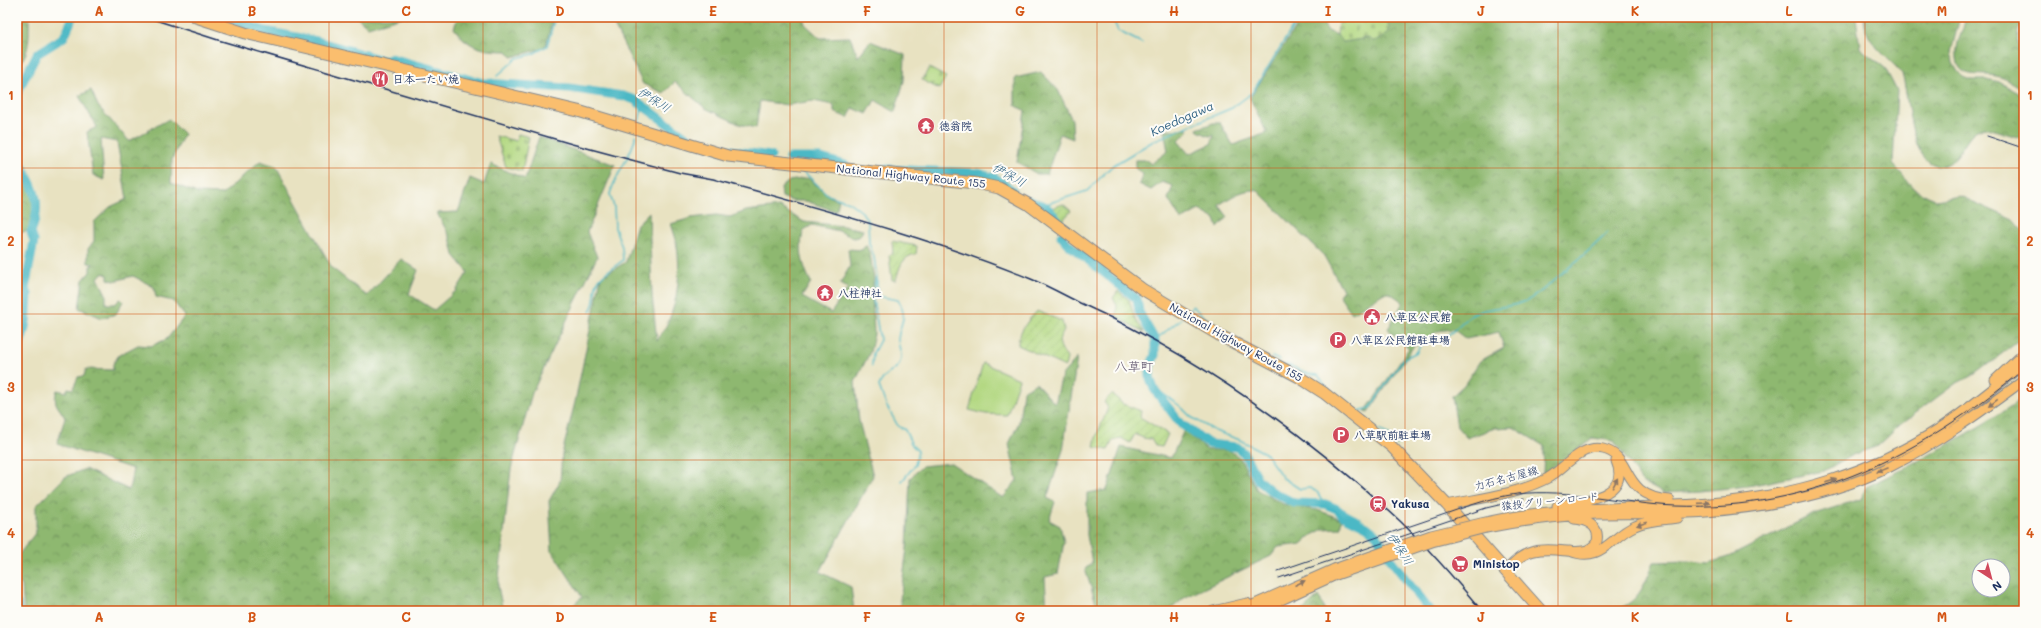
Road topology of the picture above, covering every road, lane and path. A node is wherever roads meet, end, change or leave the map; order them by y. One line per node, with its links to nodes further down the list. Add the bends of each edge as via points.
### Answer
1 (196, 17): 8 (highway, National Highway Route 155, via 245,33 578,111 728,156 975,183 999,188 1028,204 1142,289 1324,393 1392,447)
2 (2024, 353): 5 (main road, via 1966,405)
3 (2024, 364): 5 (main road, via 1961,413)
4 (2024, 380): 9 (main road, one-way to 9, via 1972,419 1889,467 1854,482 1815,494)
5 (1905, 449): 7 (main road, one-way to 5, via 1791,492 1852,473)
6 (1610, 452): 7 (main road, via 1621,462 1631,481 1644,493 1655,498 1677,500); 8 (main road, 力石名古屋線, via 1598,448 1587,450 1540,482); 12 (main road, one-way to 6, via 1606,494 1615,486 1619,476 1618,465)
7 (1684, 504): 10 (main road)
8 (1447, 505): 15 (highway, National Highway Route 155)
9 (1750, 508): 10 (main road, via 1705,512); 13 (main road, one-way to 13, via 1644,523 1626,531 1598,552 1581,555)
10 (1623, 510): 11 (main road, 猿投グリーンロード); 12 (main road, 猿投グリーンロード, via 1550,511)
11 (1563, 517): 12 (main road, 猿投グリーンロード); 13 (main road, via 1589,523 1597,533 1597,541 1591,549 1578,553)
12 (1485, 524): 14 (main road, bridge)
13 (1570, 551): 15 (main road, via 1546,548 1534,551 1519,558)
14 (1335, 572): 16 (main road); 17 (main road, one-way to 14)
15 (1506, 572): 22 (highway, National Highway Route 155)
16 (1308, 588): 20 (main road); 21 (main road)
17 (1266, 599): 18 (main road); 19 (main road)
18 (1214, 611)
19 (1239, 611)
20 (1257, 611)
21 (1266, 611)
22 (1541, 611)

